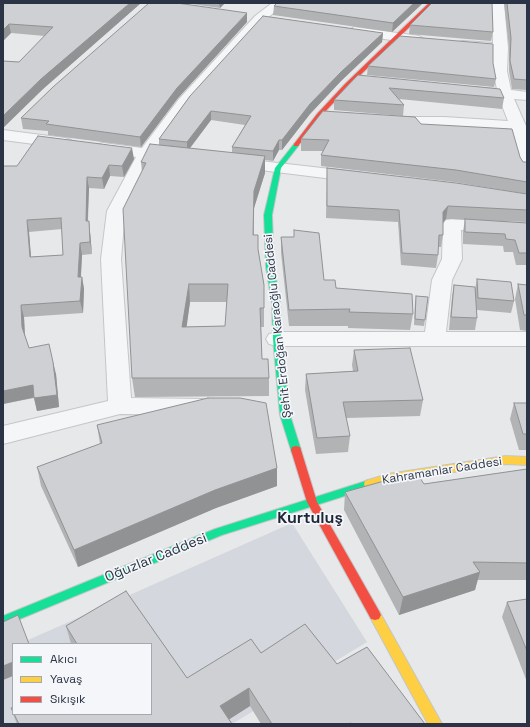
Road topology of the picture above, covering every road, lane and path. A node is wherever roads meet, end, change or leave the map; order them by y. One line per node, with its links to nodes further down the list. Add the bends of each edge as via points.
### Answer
1 (279, 3): 19 (street, via 259,19 184,102)
2 (432, 3): 5 (main road, Şehit Erdoğan Karaoğlu Caddesi)
3 (498, 3): 8 (street)
4 (344, 30): 5 (street)
5 (396, 38): 6 (street); 9 (main road, Şehit Erdoğan Karaoğlu Caddesi)
6 (434, 42)
7 (448, 43): 8 (street)
8 (501, 48): 12 (street, via 500,71)
9 (353, 79): 10 (street); 14 (main road, Şehit Erdoğan Karaoğlu Caddesi)
10 (368, 80)
11 (460, 90): 12 (street)
12 (505, 95): 13 (street); 17 (street)
13 (527, 96)
14 (319, 115): 15 (street); 22 (main road, Şehit Erdoğan Karaoğlu Caddesi)
15 (334, 116)
16 (373, 120): 17 (street)
17 (518, 126): 23 (street, via 520,147)
18 (7, 133): 19 (street)
19 (146, 154): 20 (street); 29 (street, via 116,211 111,259)
20 (193, 159)
21 (216, 161): 22 (street)
22 (278, 168): 24 (street); 26 (main road, Şehit Erdoğan Karaoğlu Caddesi, via 268,215)
23 (527, 168)
24 (370, 178)
25 (527, 229): 27 (street, via 452,224 452,259 442,280)
26 (277, 339): 27 (street); 33 (main road, Şehit Erdoğan Karaoğlu Caddesi, via 274,413)
27 (434, 339): 28 (street)
28 (527, 339)
29 (120, 406): 30 (street); 31 (street)
30 (226, 407)
31 (3, 435)
32 (527, 461): 33 (main road, Kahramanlar Caddesi, via 506,460 388,478)
33 (312, 502): 34 (main road, Oğuzlar Caddesi, via 219,532); 35 (main road, Şehit Erdoğan Karaoğlu Caddesi)
34 (3, 621)
35 (435, 724)

